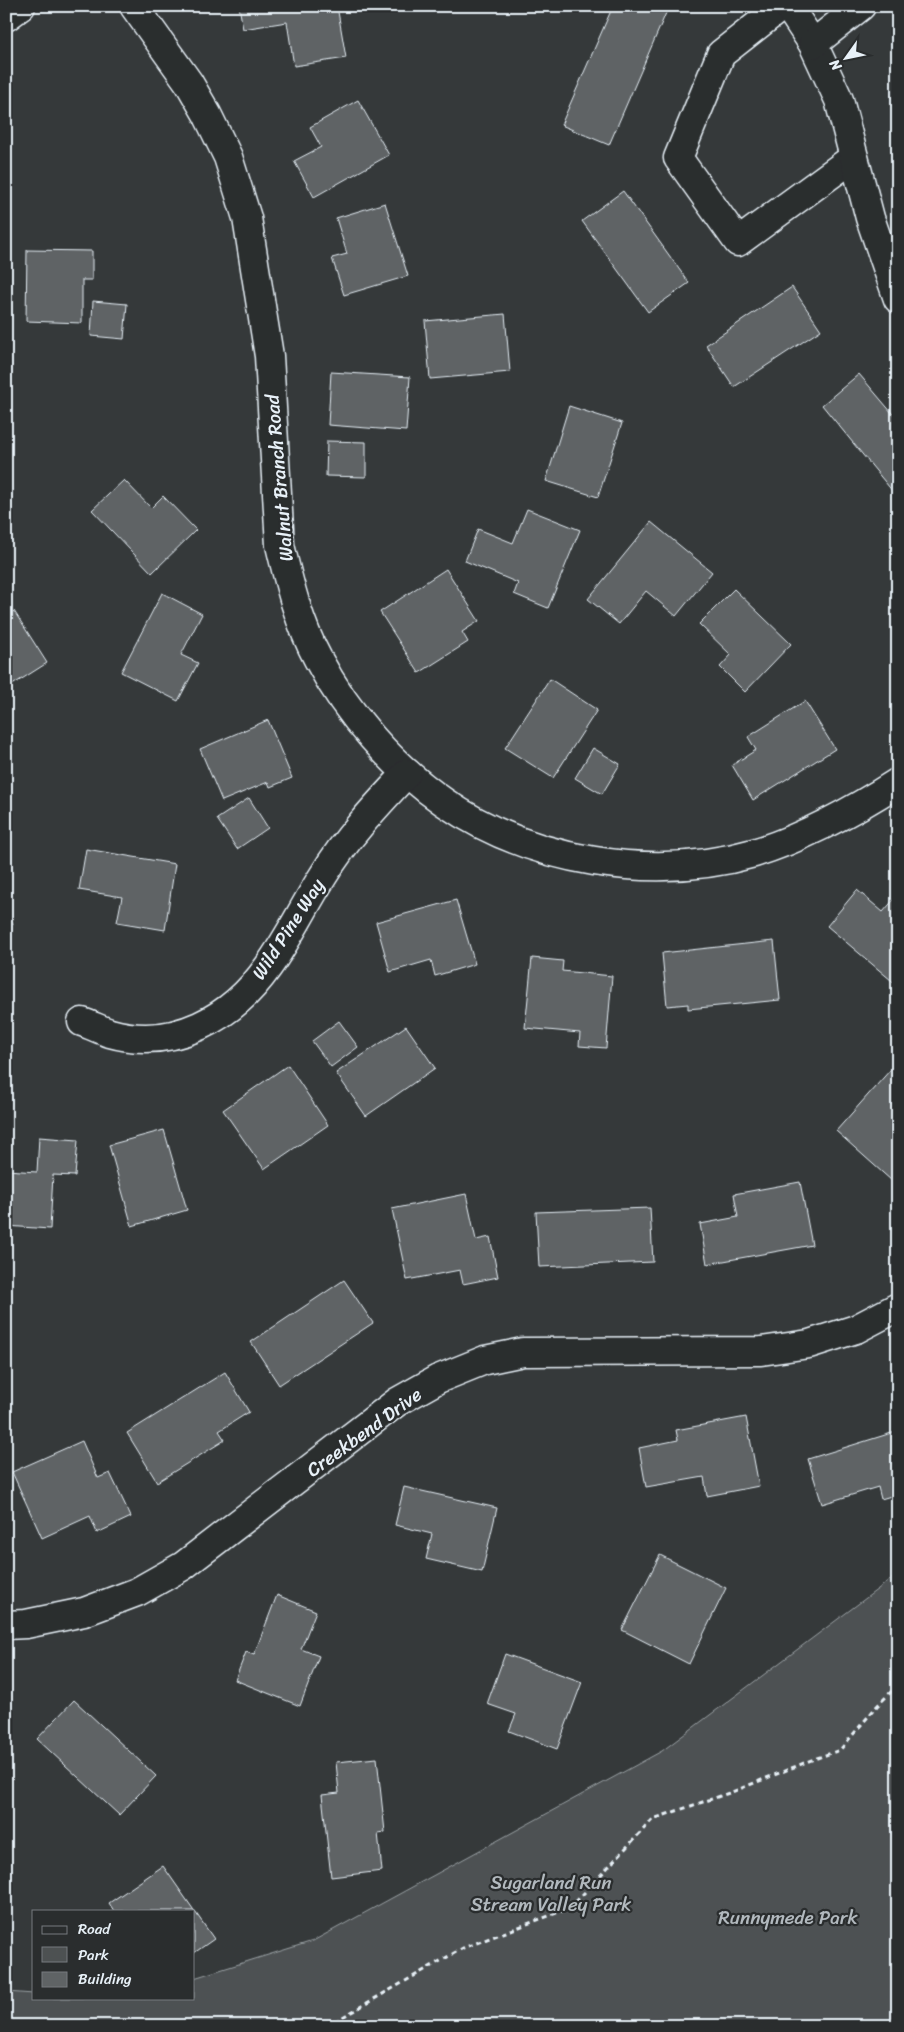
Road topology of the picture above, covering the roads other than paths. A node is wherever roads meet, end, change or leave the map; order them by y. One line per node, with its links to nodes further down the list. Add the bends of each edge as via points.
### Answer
1 (21, 6): 6 (main road)
2 (134, 6): 10 (main road, Walnut Branch Road, via 207,114 228,157 247,218 269,356 280,545 298,612 318,658 346,705)
3 (782, 6): 8 (main road, via 721,54 678,158 738,242)
4 (788, 6): 7 (main road)
5 (861, 6): 7 (main road)
6 (6, 17)
7 (813, 44): 8 (main road, via 839,100)
8 (854, 158): 9 (main road)
9 (898, 299)
10 (407, 773): 11 (main road, Walnut Branch Road, via 444,802 498,832 552,852 606,863 660,866 697,864 754,853 808,834); 12 (main road, Wild Pine Way, via 335,859 267,969 236,1003 207,1024 176,1035 145,1038 111,1033)
11 (898, 782)
12 (82, 1022)
13 (898, 1307): 14 (main road, Creekbend Drive, via 846,1332 809,1344 761,1352 523,1352 485,1360 438,1379 397,1402 183,1566 137,1592 84,1612)
14 (6, 1625)

